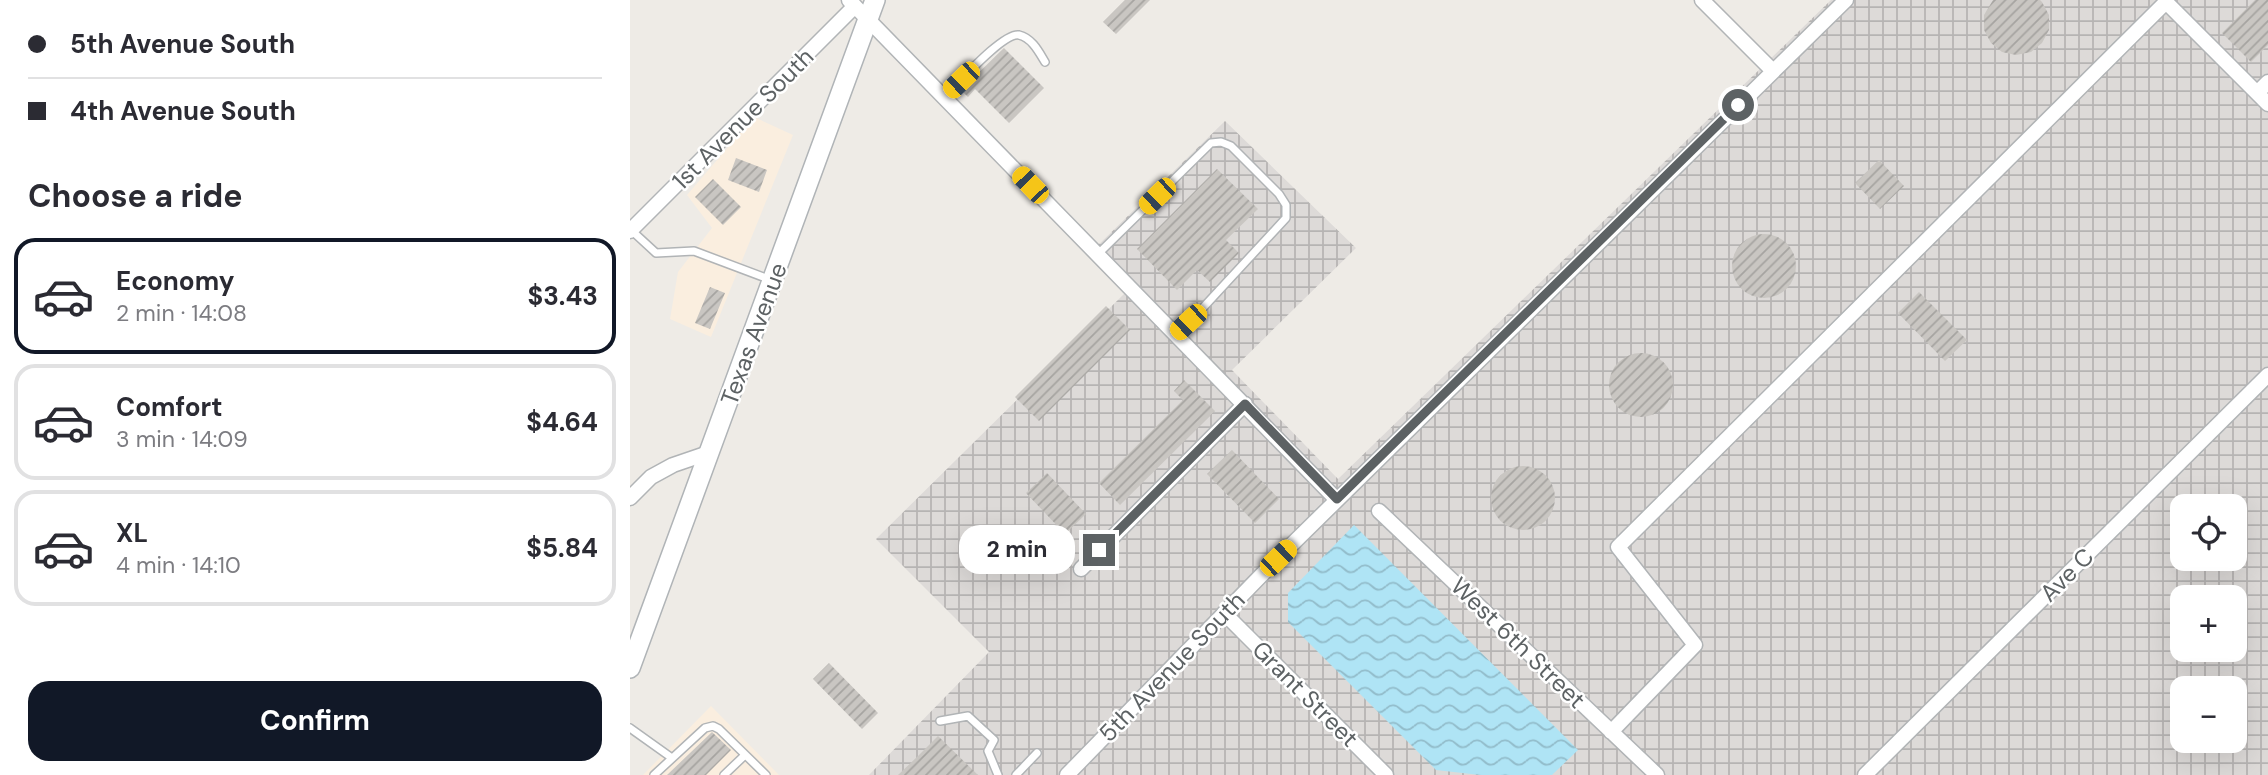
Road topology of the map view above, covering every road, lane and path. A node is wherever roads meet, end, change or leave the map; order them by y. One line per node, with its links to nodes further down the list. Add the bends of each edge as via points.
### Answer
1 (876, 0): 4 (main road, Texas Avenue)
2 (1702, 0): 6 (street)
3 (1846, 0): 6 (street, 5th Avenue South)
4 (857, 9): 9 (street); 11 (street, 1st Avenue South); 13 (main road, Texas Avenue)
5 (1045, 62): 9 (lane, via 1032,42 1011,36)
6 (1773, 71): 19 (street, 5th Avenue South)
7 (2268, 82): 8 (street)
8 (2257, 93): 10 (street); 26 (street, via 2166,2 1618,547 1695,645)
9 (944, 97): 12 (street)
10 (2268, 104)
11 (630, 231): 13 (lane, via 656,253 694,251)
12 (1097, 254): 14 (street); 14 (lane, via 1211,144 1231,145 1260,174 1286,205 1286,218)
13 (773, 281): 17 (main road, Texas Avenue)
14 (1175, 333): 16 (street)
15 (2268, 375): 38 (street, Ave C)
16 (1245, 404): 19 (street); 21 (street)
17 (711, 452): 18 (street, via 651,477); 23 (main road, Texas Avenue)
18 (630, 498)
19 (1337, 499): 22 (street, 5th Avenue South)
20 (1379, 511): 26 (street, West 6th Street)
21 (1081, 569)
22 (1224, 613): 35 (street, 5th Avenue South); 36 (street, Grant Street)
23 (630, 668)
24 (940, 721): 33 (lane, via 968,716 994,740 988,751)
25 (630, 727): 29 (lane)
26 (1611, 732): 37 (street, West 6th Street)
27 (1037, 753): 34 (lane)
28 (746, 755): 29 (lane, via 713,726); 31 (lane); 32 (lane)
29 (672, 758): 30 (lane)
30 (654, 775)
31 (724, 775)
32 (766, 775)
33 (998, 775)
34 (1016, 775)
35 (1067, 775)
36 (1386, 775)
37 (1657, 775)
38 (1865, 775)

